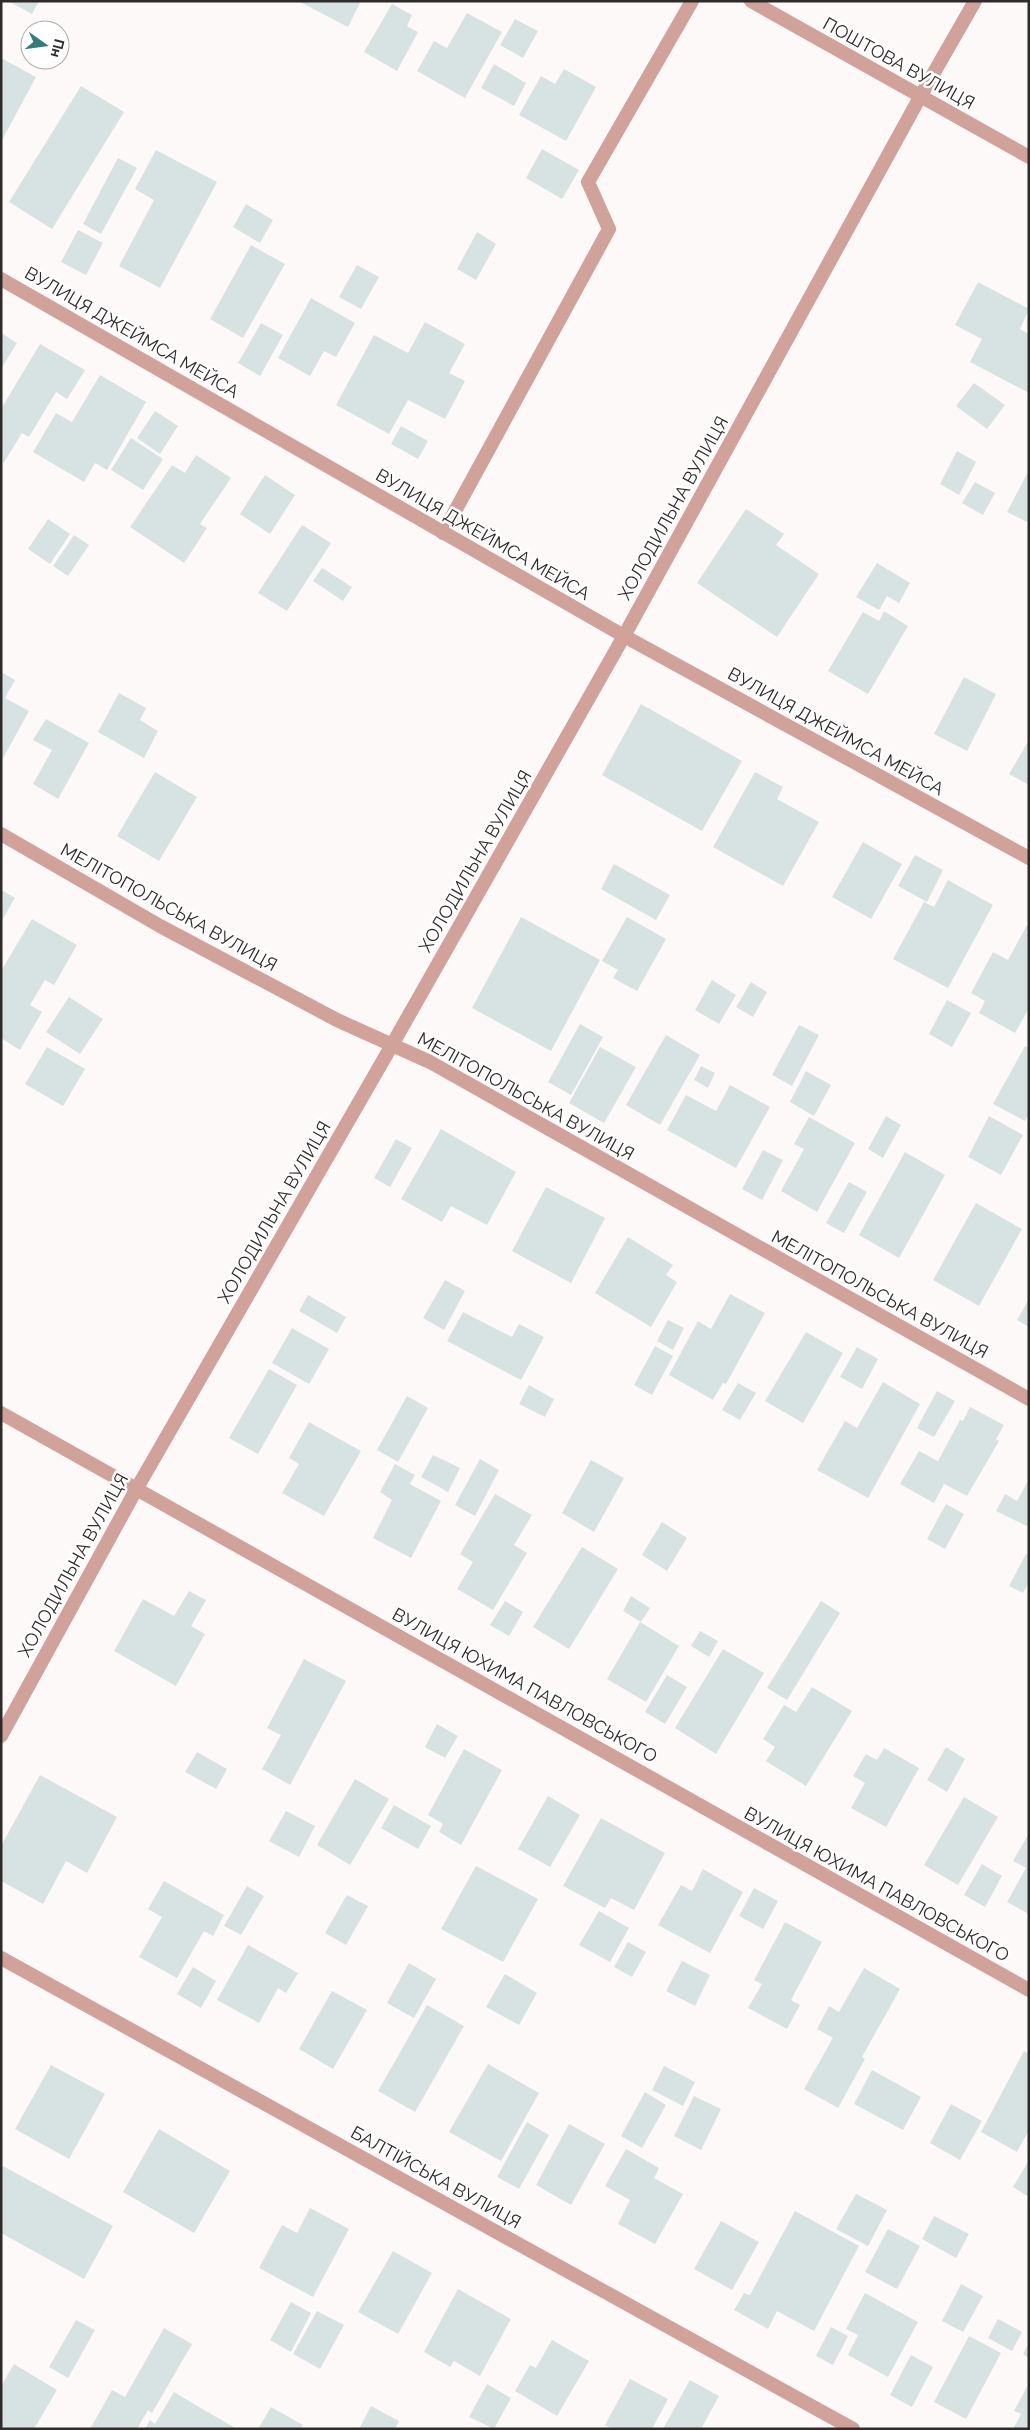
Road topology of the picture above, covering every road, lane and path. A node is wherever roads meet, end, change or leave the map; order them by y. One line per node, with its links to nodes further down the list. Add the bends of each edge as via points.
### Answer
1 (692, 1): 7 (street, via 588,182 609,229)
2 (751, 1): 4 (street, ПОШТОВА ВУЛИЦЯ)
3 (975, 1): 4 (street, ХОЛОДИЛЬНА ВУЛИЦЯ)
4 (920, 97): 5 (street, ПОШТОВА ВУЛИЦЯ); 8 (street, ХОЛОДИЛЬНА ВУЛИЦЯ)
5 (1029, 157)
6 (1, 279): 7 (street, ВУЛИЦЯ ДЖЕЙМСА МЕЙСА)
7 (443, 533): 8 (street, ВУЛИЦЯ ДЖЕЙМСА МЕЙСА)
8 (624, 636): 10 (street, ВУЛИЦЯ ДЖЕЙМСА МЕЙСА); 11 (street, ХОЛОДИЛЬНА ВУЛИЦЯ)
9 (1, 834): 11 (street, МЕЛІТОПОЛЬСЬКА ВУЛИЦЯ, via 160,926 337,1020)
10 (1029, 858)
11 (392, 1045): 12 (street, МЕЛІТОПОЛЬСЬКА ВУЛИЦЯ, via 430,1062); 14 (street, ХОЛОДИЛЬНА ВУЛИЦЯ)
12 (1029, 1399)
13 (1, 1413): 14 (street, ВУЛИЦЯ ЮХИМА ПАВЛОВСЬКОГО)
14 (137, 1488): 15 (street, ХОЛОДИЛЬНА ВУЛИЦЯ); 17 (street, ВУЛИЦЯ ЮХИМА ПАВЛОВСЬКОГО)
15 (1, 1736)
16 (1, 1958): 18 (street, БАЛТІЙСЬКА ВУЛИЦЯ)
17 (1029, 1990)
18 (854, 2429)

